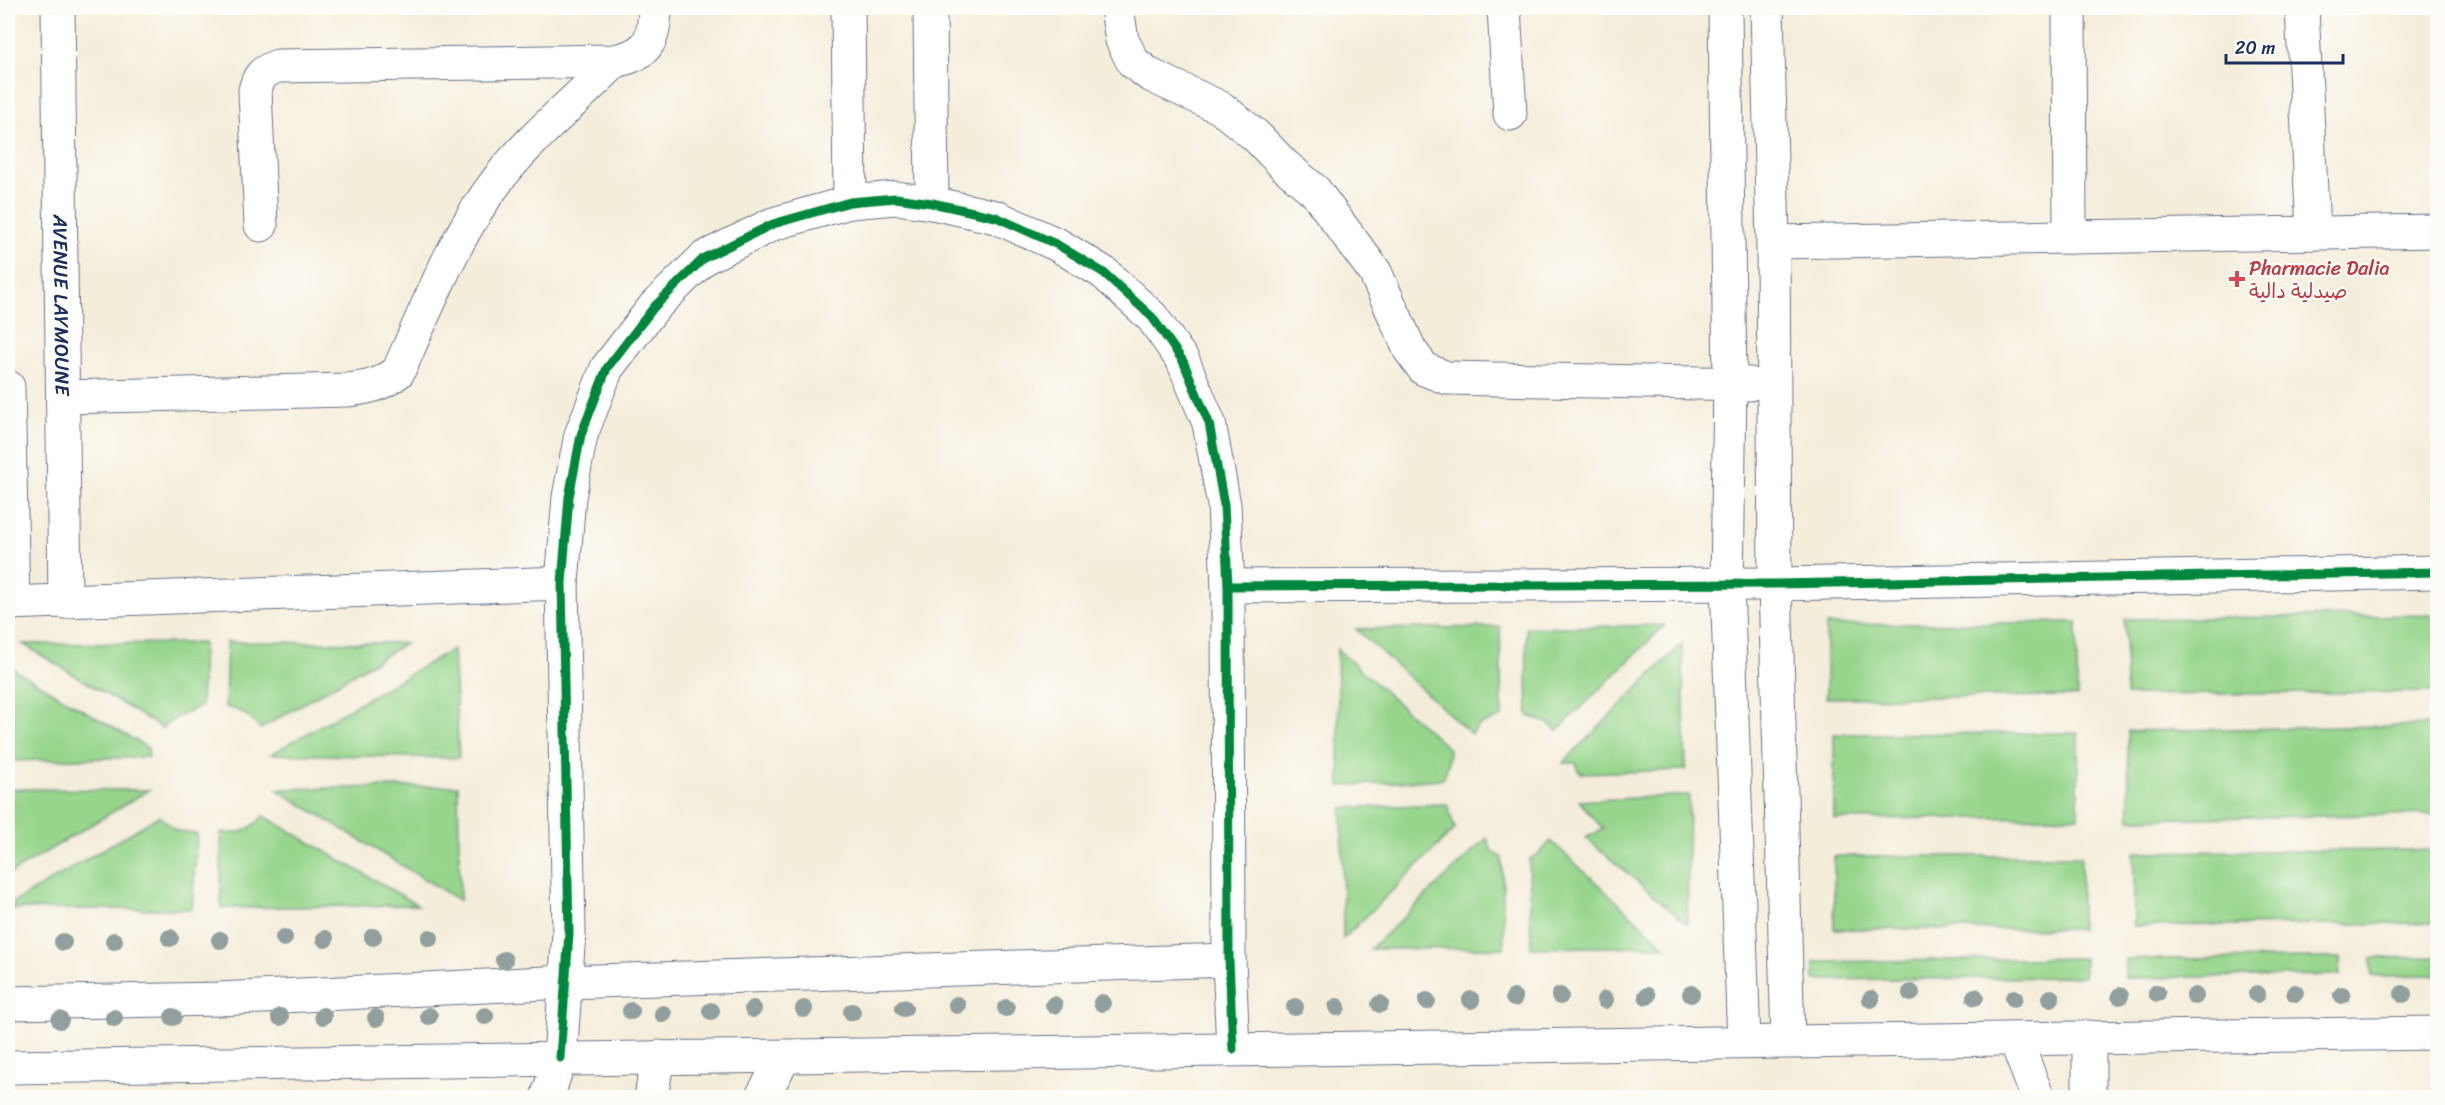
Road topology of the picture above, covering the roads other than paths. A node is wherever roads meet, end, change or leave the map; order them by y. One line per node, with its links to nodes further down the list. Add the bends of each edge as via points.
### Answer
1 (58, 8): 25 (street, AVENUE LAYMOUNE)
2 (655, 8): 11 (street, via 651,40 632,58)
3 (848, 8): 15 (street)
4 (930, 8): 16 (street)
5 (1117, 8): 22 (street, via 1122,40 1133,62 1150,75 1221,108 1314,191 1375,272 1410,350 1424,369 1447,378)
6 (1504, 8): 14 (street)
7 (1725, 8): 12 (street)
8 (1767, 8): 13 (street)
9 (2069, 8): 20 (street)
10 (2302, 8): 19 (street)
11 (615, 61): 17 (street, via 278,66 264,71 255,92); 25 (street, via 500,177 448,259 398,372 385,382 347,390)
12 (1726, 76): 13 (street); 22 (street)
13 (1768, 77): 21 (street)
14 (1510, 114)
15 (850, 202): 16 (street, via 896,198); 27 (street, via 773,224 704,258 654,307 607,368 581,435 569,497)
16 (932, 203): 30 (street, via 996,217 1058,245 1104,273 1152,317 1182,361 1209,423 1224,505)
17 (261, 225)
18 (2438, 231): 19 (street)
19 (2313, 232): 20 (street)
20 (2070, 237): 21 (street)
21 (1773, 242): 23 (street)
22 (1730, 383): 23 (street); 28 (street)
23 (1774, 385): 29 (street)
24 (8, 387): 32 (street)
25 (63, 397): 31 (street, AVENUE LAYMOUNE)
26 (2438, 572): 29 (street)
27 (562, 583): 31 (street); 34 (street, via 569,933)
28 (1728, 584): 29 (street); 30 (street); 40 (street)
29 (1775, 584): 39 (street)
30 (1228, 585): 33 (street)
31 (65, 602): 32 (street)
32 (10, 603)
33 (1229, 960): 34 (street); 41 (street)
34 (566, 982): 35 (street, via 219,999); 44 (street)
35 (8, 1003)
36 (2438, 1033): 37 (street)
37 (2089, 1037): 38 (street); 50 (street)
38 (2015, 1039): 39 (street); 49 (street)
39 (1788, 1041): 40 (street)
40 (1744, 1042): 41 (street)
41 (1233, 1049): 42 (street)
42 (785, 1056): 43 (street); 48 (street)
43 (658, 1057): 44 (street); 47 (street)
44 (560, 1059): 45 (street); 46 (street)
45 (8, 1066)
46 (547, 1098)
47 (651, 1098)
48 (761, 1098)
49 (2038, 1098)
50 (2089, 1098)

